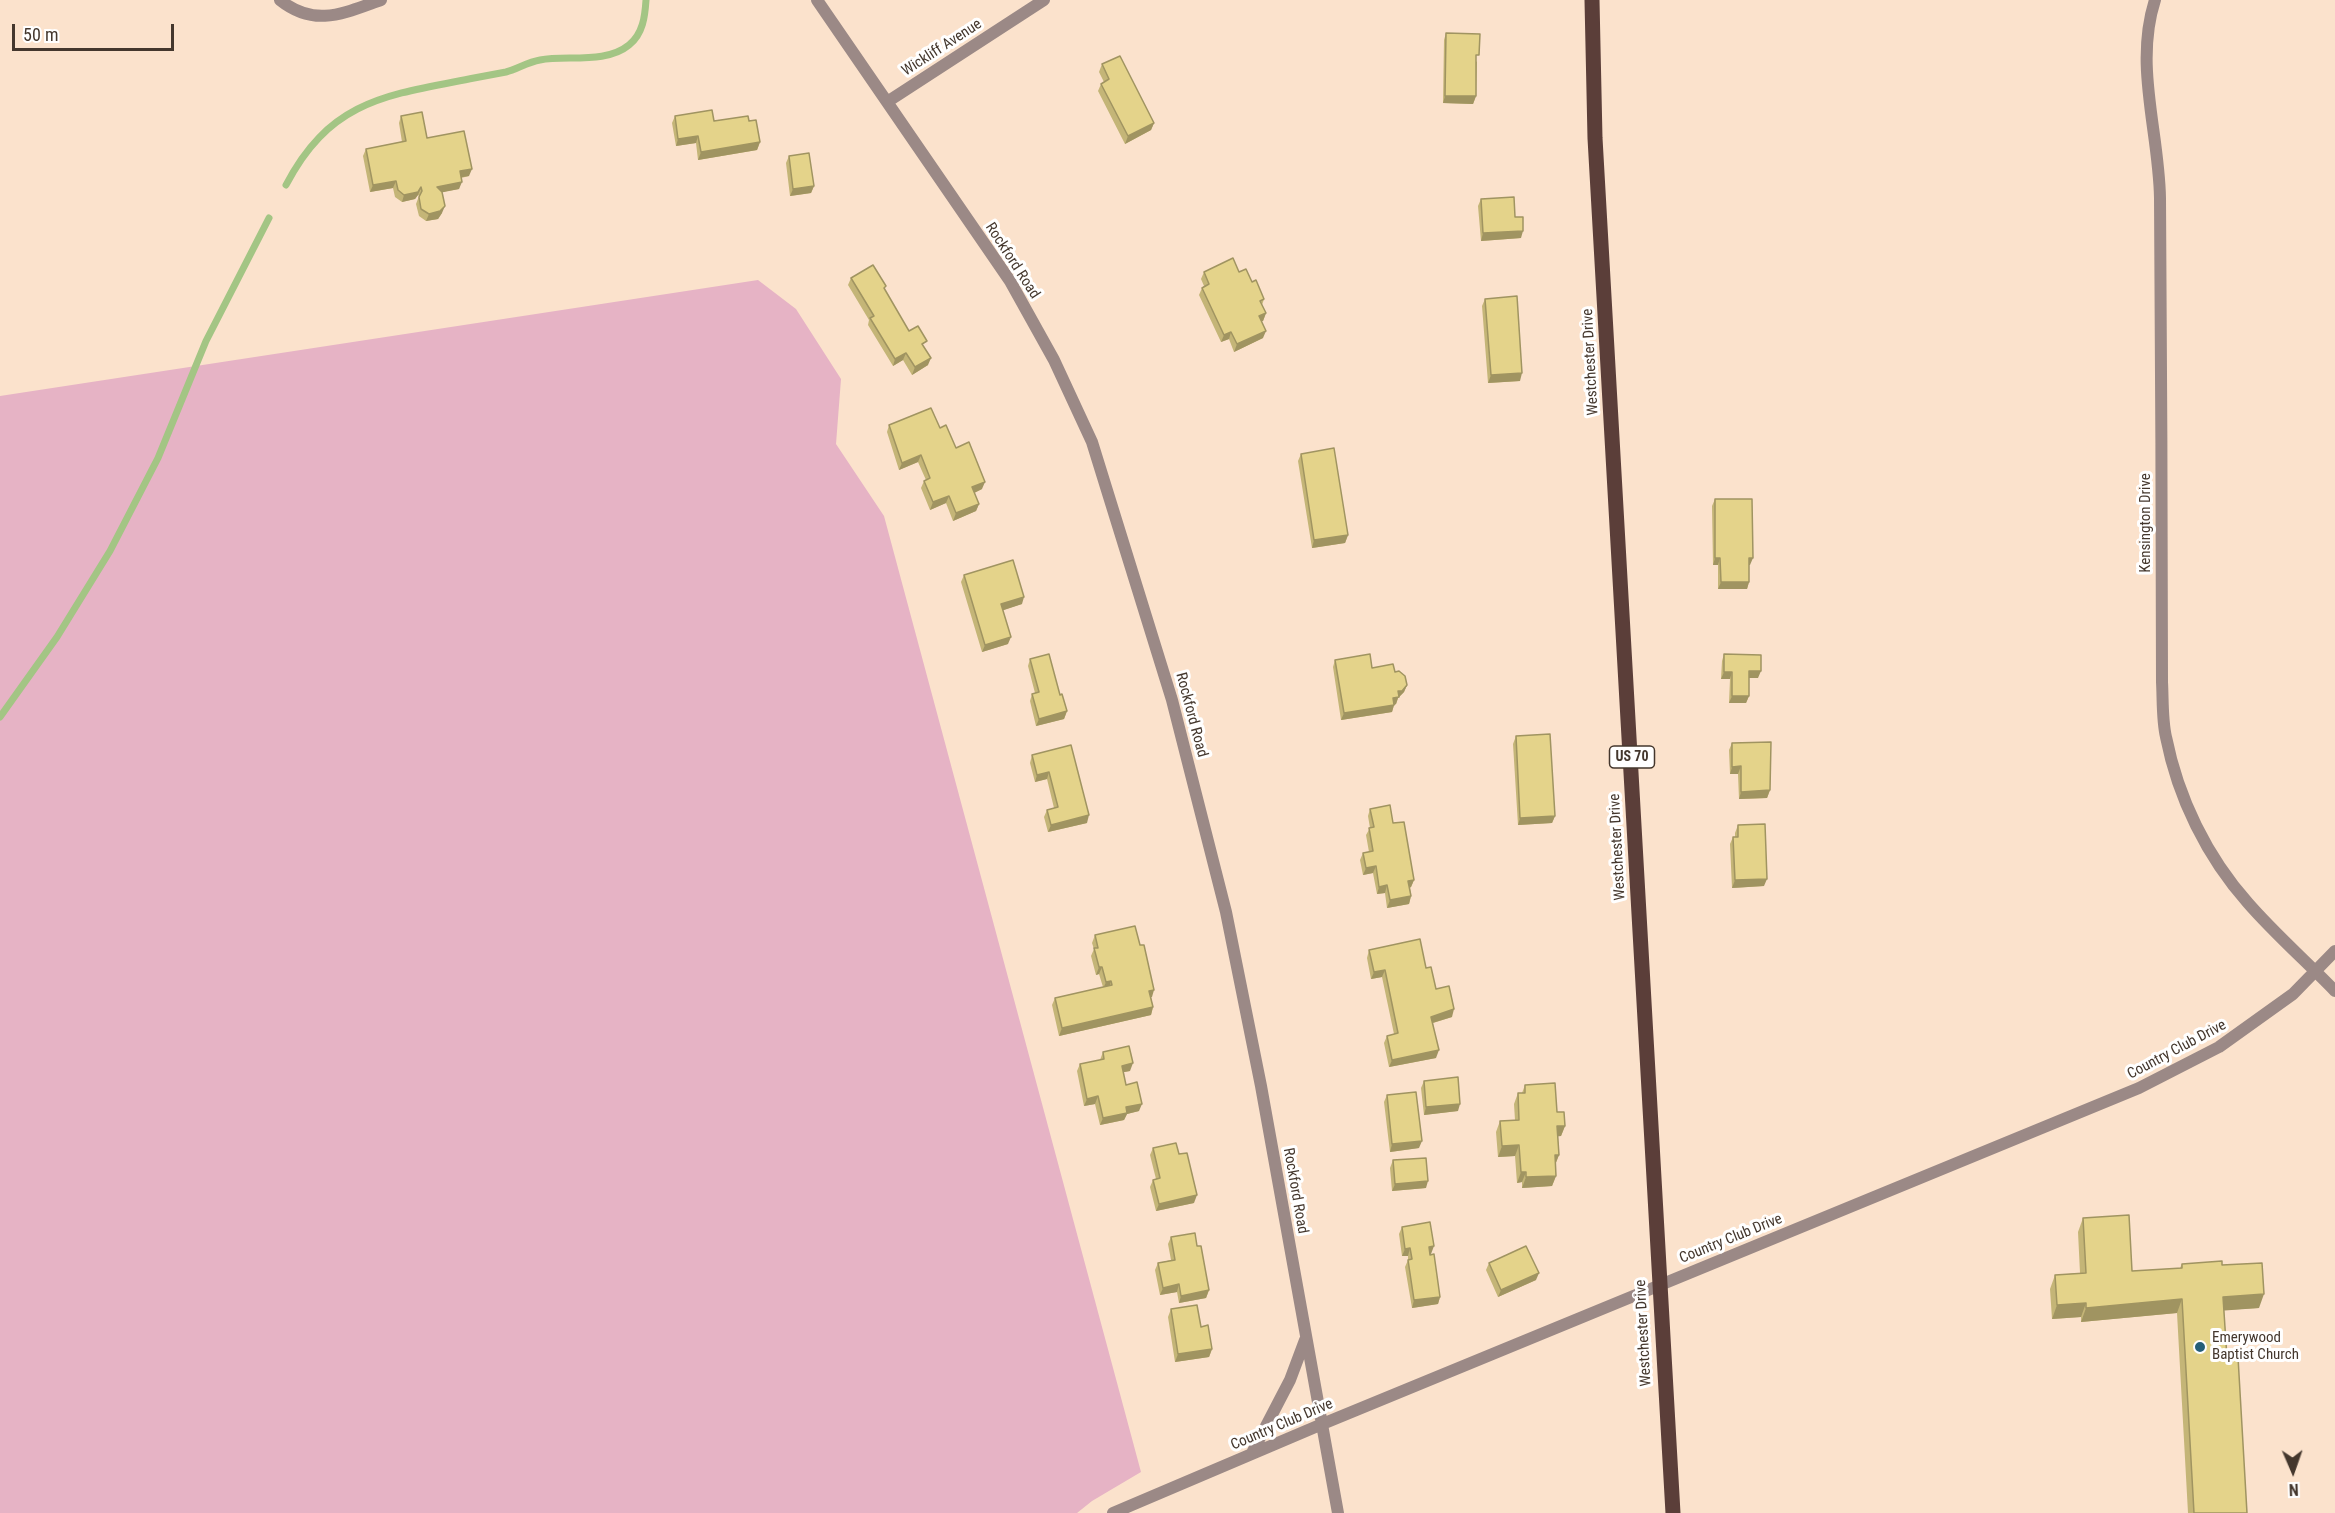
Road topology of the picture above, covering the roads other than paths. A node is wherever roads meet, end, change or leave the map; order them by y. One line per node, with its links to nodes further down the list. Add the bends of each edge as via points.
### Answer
1 (280, 0): 2 (street, via 310,16 337,16)
2 (381, 0)
3 (816, 0): 7 (street, Rockford Road)
4 (1044, 0): 7 (street, Wickliff Avenue)
5 (1592, 0): 11 (main road, Westchester Drive / US 70, via 1595,138)
6 (2155, 0): 9 (street, Kensington Drive, via 2149,18 2147,87 2160,194 2165,736 2183,796 2214,857 2248,902)
7 (887, 102): 12 (street, Rockford Road, via 1010,281 1054,360 1092,442 1172,700 1226,912 1262,1086)
8 (2335, 951): 9 (street, Country Club Drive)
9 (2316, 971): 10 (street, Kensington Drive); 11 (street, Country Club Drive, via 2293,994 2219,1047 2139,1088)
10 (2335, 991)
11 (1659, 1285): 13 (street, Country Club Drive); 17 (main road, Westchester Drive / US 70)
12 (1305, 1339): 13 (street, Rockford Road); 14 (street, via 1290,1380)
13 (1320, 1425): 14 (street, Country Club Drive); 16 (street, Rockford Road)
14 (1252, 1453): 15 (street, Country Club Drive)
15 (1113, 1513)
16 (1338, 1513)
17 (1673, 1513)

